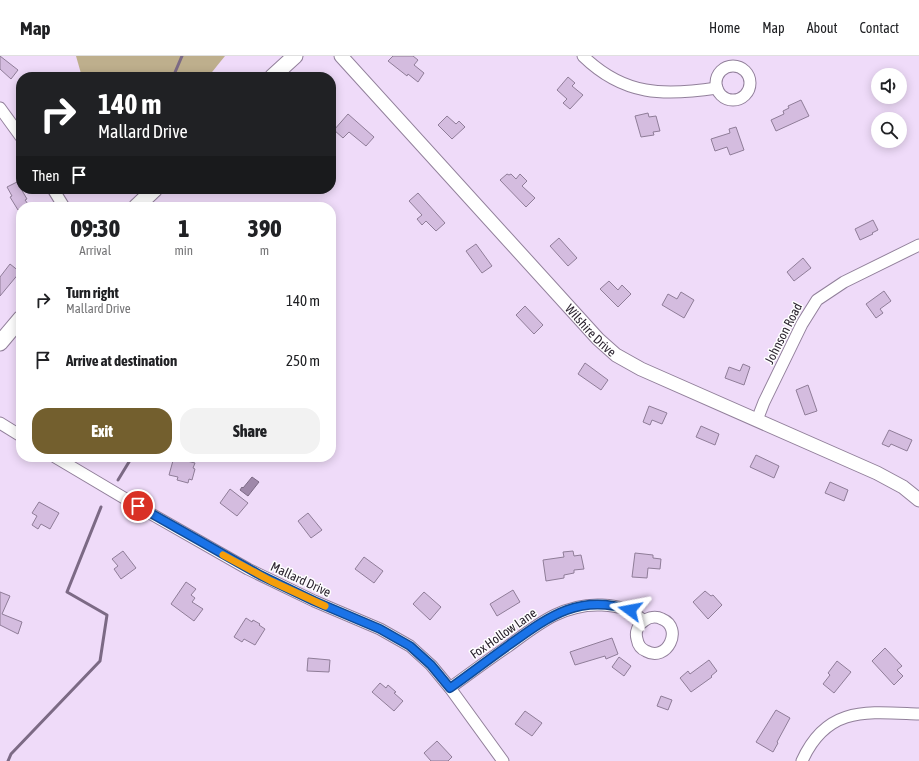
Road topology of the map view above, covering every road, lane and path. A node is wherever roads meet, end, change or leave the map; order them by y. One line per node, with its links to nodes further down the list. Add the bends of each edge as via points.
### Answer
1 (295, 56): 4 (main road)
2 (341, 56): 13 (street, Wilshire Drive, via 598,339 616,355 641,369)
3 (583, 56): 5 (street, via 611,78 636,88 681,92)
4 (277, 72)
5 (717, 88)
6 (0, 108): 7 (street)
7 (16, 130)
8 (150, 194): 9 (main road)
9 (141, 202)
10 (919, 245): 13 (street, Johnson Road, via 844,282 816,300 764,402)
11 (16, 324): 12 (main road)
12 (1, 340)
13 (758, 420): 17 (street, Wilshire Drive, via 877,473 903,487)
14 (0, 423): 15 (street)
15 (16, 433)
16 (63, 462): 19 (street, Mallard Drive, via 248,569 380,629 410,646 431,665)
17 (919, 500)
18 (644, 620): 19 (street, Fox Hollow Lane, via 630,610 611,605 589,605 559,612)
19 (450, 688): 21 (street, Mallard Drive)
20 (919, 714): 22 (street, via 864,712 847,717 832,724 816,738)
21 (503, 761)
22 (802, 761)

